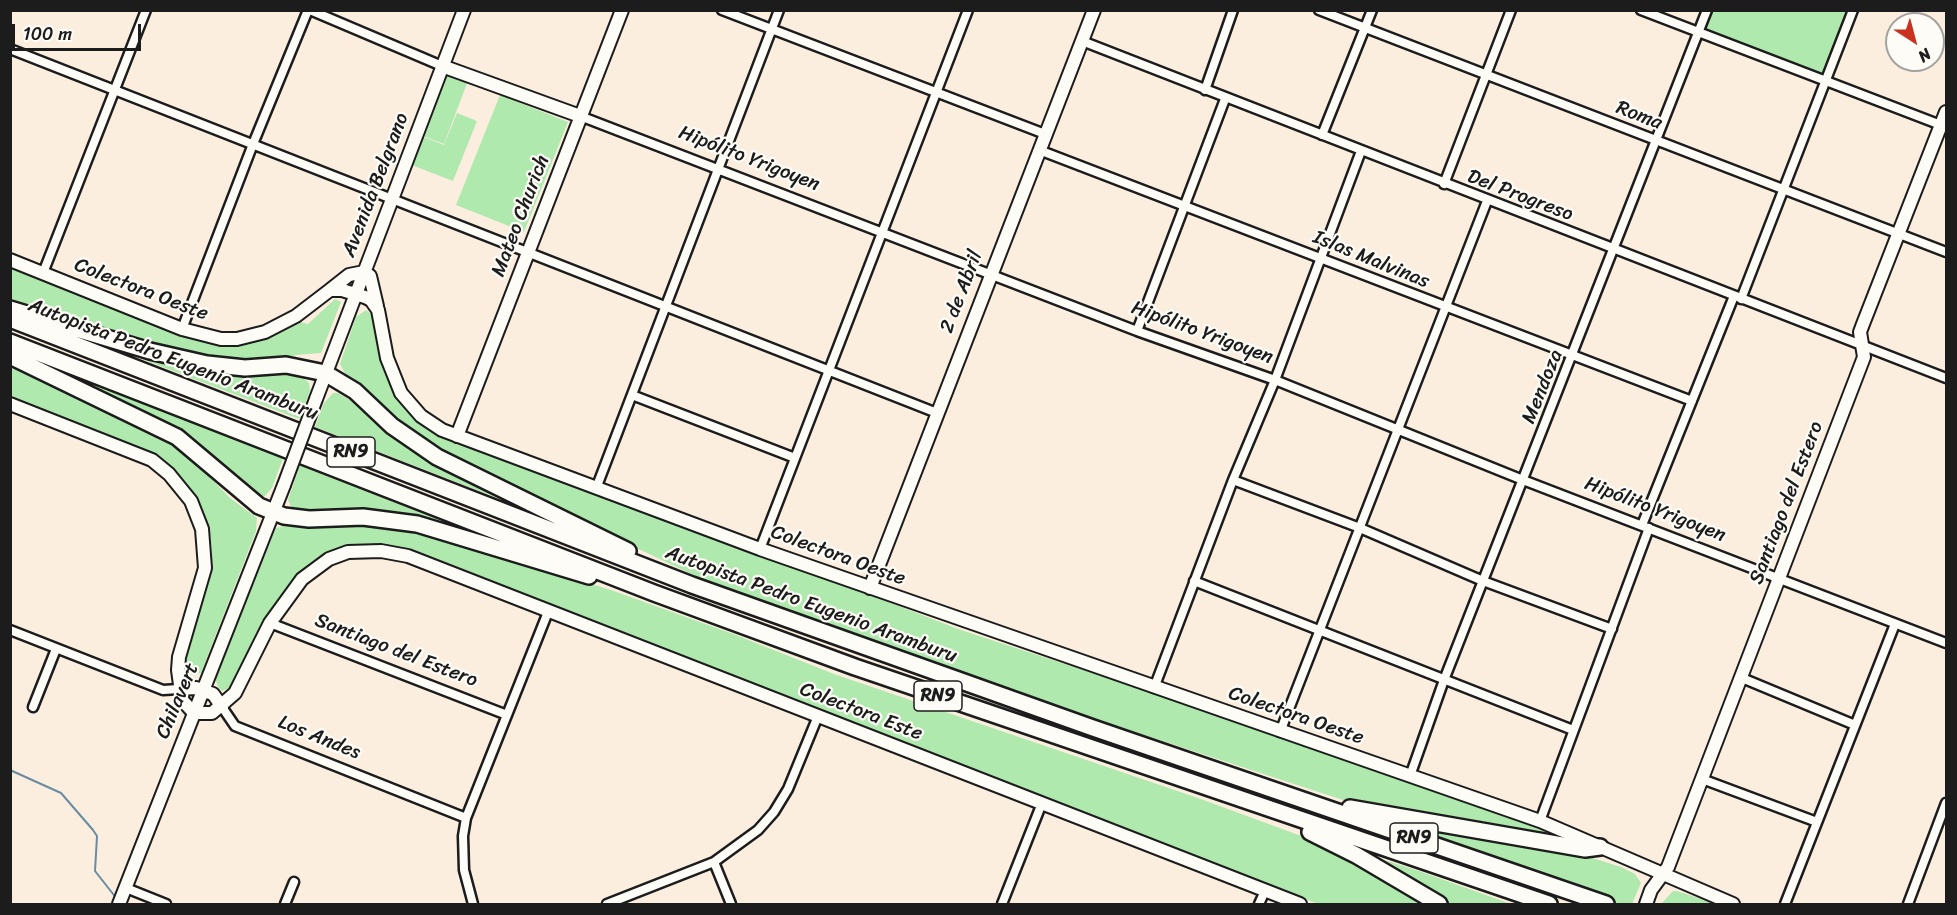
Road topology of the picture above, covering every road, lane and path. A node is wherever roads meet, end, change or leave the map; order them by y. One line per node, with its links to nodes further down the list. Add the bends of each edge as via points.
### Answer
1 (146, 10): 24 (street)
2 (309, 10): 21 (street); 34 (street)
3 (464, 10): 21 (street, Avenida Belgrano)
4 (622, 10): 29 (street, Mateo Churich)
5 (722, 10): 17 (street)
6 (779, 10): 17 (street)
7 (968, 10): 26 (street)
8 (1094, 10): 19 (street, 2 de Abril)
9 (1233, 10): 25 (street)
10 (1319, 10): 16 (street, Roma)
11 (1372, 10): 16 (street)
12 (1510, 10): 22 (street)
13 (1641, 10): 18 (street)
14 (1707, 10): 18 (street, Mendoza)
15 (1853, 10): 23 (street)
16 (1365, 28): 22 (street, Roma); 32 (street)
17 (772, 30): 26 (street); 37 (street)
18 (1698, 32): 23 (street); 33 (street, Mendoza)
19 (1082, 41): 25 (street, Del Progreso); 31 (street, 2 de Abril)
20 (10, 49): 24 (street)
21 (442, 66): 29 (street, Hipólito Yrigoyen); 40 (street, Avenida Belgrano)
22 (1486, 75): 33 (street, Roma); 38 (street)
23 (1825, 82): 30 (street); 39 (street)
24 (116, 89): 34 (street); 51 (street)
25 (1205, 90): 27 (street, Del Progreso)
26 (935, 92): 31 (street); 43 (street)
27 (1225, 99): 32 (street, Del Progreso); 42 (street)
28 (1947, 112): 30 (street, Santiago del Estero)
29 (580, 116): 37 (street, Hipólito Yrigoyen); 46 (street, Mateo Churich)
30 (1944, 126): 44 (street, Santiago del Estero)
31 (1045, 134): 35 (street, 2 de Abril)
32 (1322, 135): 36 (street, Del Progreso)
33 (1656, 140): 39 (street, Roma); 45 (street, Mendoza)
34 (252, 144): 40 (street); 61 (street)
35 (1039, 150): 42 (street, Islas Malvinas); 52 (street, 2 de Abril)
36 (1360, 151): 38 (street, Del Progreso); 48 (street)
37 (720, 168): 43 (street, Hipólito Yrigoyen); 56 (street)
38 (1444, 184): 41 (street, Del Progreso)
39 (1785, 189): 44 (street, Roma); 55 (street)
40 (392, 199): 46 (street); 50 (street, Avenida Belgrano)
41 (1487, 201): 45 (street, Del Progreso); 57 (street)
42 (1183, 205): 48 (street, Islas Malvinas); 62 (street)
43 (883, 231): 52 (street, Hipólito Yrigoyen); 67 (street)
44 (1899, 234): 47 (street, Roma); 64 (street, Santiago del Estero, via 1860,333)
45 (1614, 250): 55 (street, Del Progreso); 66 (street, Mendoza)
46 (528, 252): 56 (street); 76 (street, Mateo Churich)
47 (1947, 252)
48 (1320, 257): 57 (street, Islas Malvinas); 70 (street)
49 (10, 260): 51 (street, Colectora Oeste)
50 (364, 272): 53 (street, Colectora Oeste, via 350,275); 54 (street, Avenida Belgrano); 59 (street, Colectora Oeste, via 370,276)
51 (43, 273): 61 (street, Colectora Oeste)
52 (991, 273): 62 (street, Hipólito Yrigoyen); 74 (street, 2 de Abril)
53 (330, 290): 54 (street); 61 (street, Colectora Oeste, via 296,316 254,336 221,339)
54 (356, 294): 59 (street, via 371,300); 68 (street, Avenida Belgrano)
55 (1738, 298): 64 (street, Del Progreso); 72 (street)
56 (666, 307): 67 (street); 71 (street)
57 (1444, 307): 66 (street, Islas Malvinas); 75 (street)
58 (10, 309): 68 (highway, via 207,364 244,368 286,365)
59 (378, 310): 76 (street, Colectora Oeste, via 387,358 401,393 430,423)
60 (10, 319): 89 (highway, Autopista Pedro Eugenio Aramburu / RN9)
61 (182, 329)
62 (1137, 331): 70 (street, Hipólito Yrigoyen)
63 (10, 342): 91 (highway, RN9)
64 (1864, 346): 69 (street, Del Progreso); 86 (street, Santiago del Estero, via 1864,357)
65 (10, 356): 82 (highway, via 177,437 236,488)
66 (1572, 357): 72 (street, Islas Malvinas); 79 (street, Mendoza)
67 (829, 371): 74 (street); 77 (street)
68 (325, 373): 80 (street, Avenida Belgrano, bridge); 89 (highway, via 355,391 392,426 437,457)
69 (1947, 378)
70 (1275, 380): 75 (street, Hipólito Yrigoyen); 78 (street)
71 (632, 395): 77 (street); 81 (street)
72 (1692, 401): 83 (street)
73 (10, 404): 103 (street, via 152,460 191,501 202,529 205,568 179,657)
74 (937, 413): 90 (street, 2 de Abril)
75 (1398, 430): 79 (street, Hipólito Yrigoyen); 84 (street)
76 (457, 436): 81 (street, Colectora Oeste)
77 (795, 459): 85 (street)
78 (1233, 480): 84 (street); 87 (street)
79 (1523, 480): 83 (street, Hipólito Yrigoyen); 88 (street, Mendoza)
80 (284, 485): 82 (street, Chilavert)
81 (597, 486): 85 (street, Colectora Oeste)
82 (272, 512): 91 (highway, via 309,519 363,517 417,524); 104 (street, Chilavert)
83 (1646, 527): 86 (street, Hipólito Yrigoyen); 95 (street)
84 (1360, 528): 88 (street); 97 (street)
85 (760, 549): 90 (street, Colectora Oeste)
86 (1780, 579): 94 (street, Hipólito Yrigoyen); 100 (street, Santiago del Estero)
87 (1194, 581): 97 (street); 102 (street)
88 (1483, 581): 95 (street); 101 (street, Mendoza)
89 (692, 585): 113 (highway, Autopista Pedro Eugenio Aramburu / RN9)
90 (870, 588): 102 (street, Colectora Oeste)
91 (654, 593): 116 (highway, RN9)
92 (548, 612): 93 (street, Colectora Este, via 408,556 362,551 329,559 302,579); 108 (street); 109 (street, Colectora Este)
93 (270, 623): 106 (street, Colectora Este, via 244,678); 108 (street, Santiago del Estero)
94 (1895, 624): 98 (street, Hipólito Yrigoyen); 110 (street)
95 (1612, 629): 111 (street)
96 (10, 630): 99 (street)
97 (1319, 631): 101 (street); 112 (street)
98 (1947, 644)
99 (56, 649): 103 (street, via 163,690); 105 (street)
100 (1742, 678): 110 (street); 115 (street, Santiago del Estero)
101 (1444, 680): 111 (street); 114 (street, Mendoza)
102 (1154, 688): 112 (street, Colectora Oeste)
103 (179, 689): 104 (street); 107 (street, via 182,700)
104 (204, 691): 106 (street, via 219,699); 107 (street, Chilavert)
105 (33, 707)
106 (222, 707): 107 (street, via 203,715); 119 (street, Los Andes, via 235,726)
107 (194, 713): 127 (street, Chilavert)
108 (507, 715): 119 (street)
109 (818, 716): 117 (street, Colectora Este); 123 (street, via 798,768 774,812 744,842)
110 (1855, 725): 121 (street)
111 (1573, 729): 120 (street)
112 (1280, 732): 114 (street, Colectora Oeste)
113 (1223, 771): 122 (highway, via 1351,808 1585,849); 138 (highway, Autopista Pedro Eugenio Aramburu / RN9)
114 (1410, 776): 120 (street, Colectora Oeste)
115 (1702, 779): 121 (street); 124 (street, Santiago del Estero)
116 (1225, 796): 136 (highway, via 1323,838); 137 (highway, RN9)
117 (1042, 803): 126 (street, Colectora Este); 133 (street)
118 (1947, 803): 142 (street)
119 (466, 818): 130 (street, via 462,852)
120 (1540, 821): 122 (street, Colectora Oeste)
121 (1817, 822): 141 (street)
122 (1600, 847): 124 (street, Colectora Oeste)
123 (714, 862): 131 (street); 132 (street)
124 (1663, 875): 139 (street, Santiago del Estero); 140 (street, Colectora Oeste)
125 (294, 882): 129 (street)
126 (1265, 891): 134 (street); 135 (street, Colectora Este)
127 (122, 896): 128 (street)
128 (166, 904)
129 (285, 904)
130 (473, 904)
131 (607, 904)
132 (731, 904)
133 (1002, 904)
134 (1259, 904)
135 (1300, 904)
136 (1439, 904)
137 (1549, 904)
138 (1606, 904)
139 (1646, 904)
140 (1733, 904)
141 (1785, 904)
142 (1908, 904)

